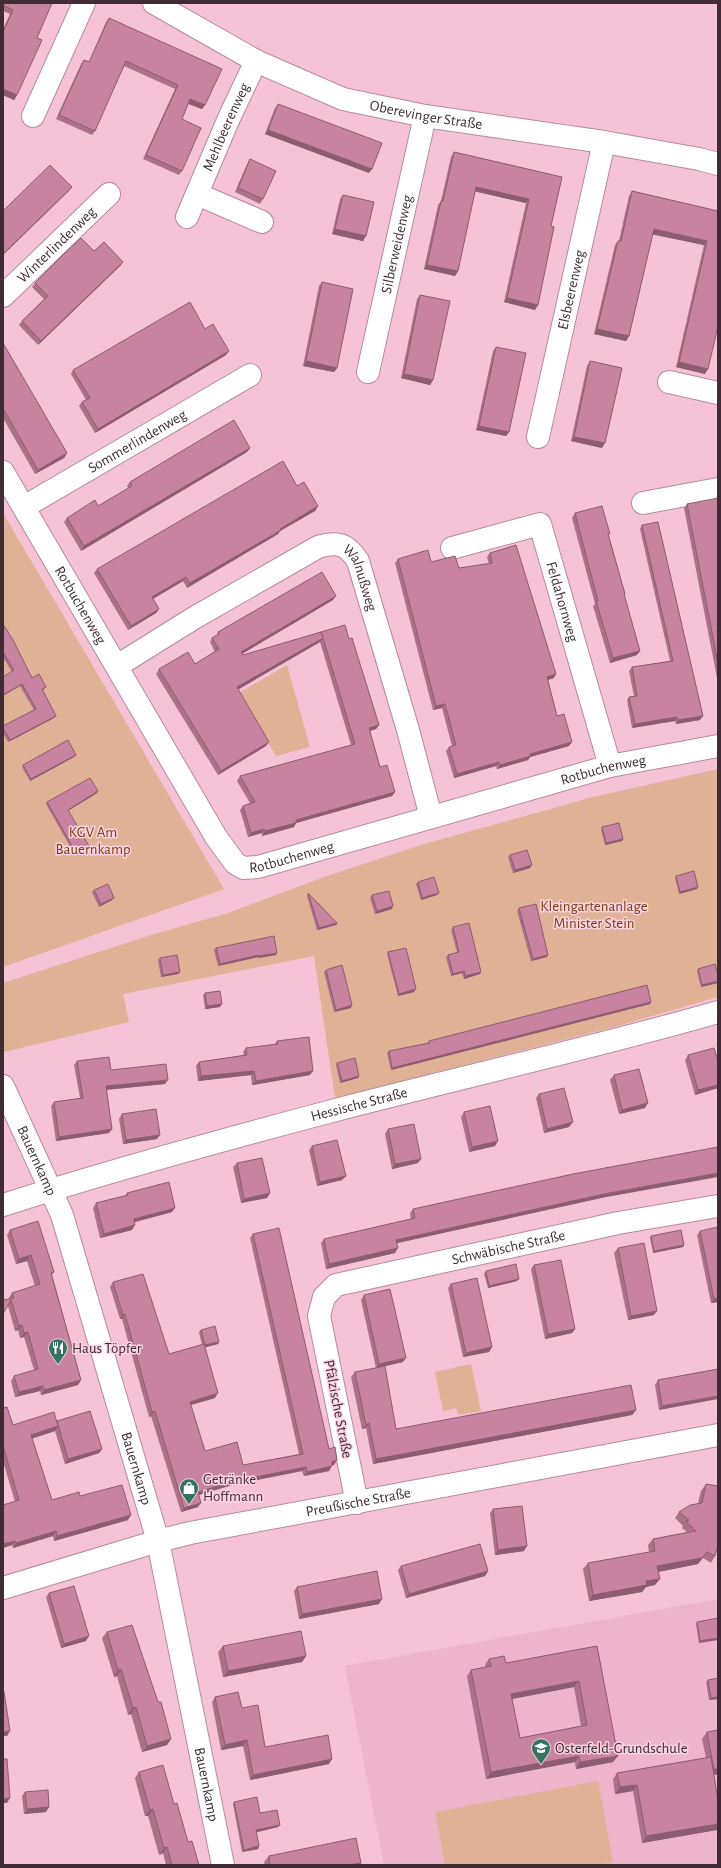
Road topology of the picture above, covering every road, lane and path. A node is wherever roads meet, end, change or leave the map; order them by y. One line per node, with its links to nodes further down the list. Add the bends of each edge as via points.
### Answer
1 (84, 3): 4 (street)
2 (154, 3): 3 (street, Oberevinger Straße)
3 (256, 61): 5 (street, Oberevinger Straße, via 343,99); 9 (street, Mehlbeerenweg)
4 (33, 116)
5 (425, 116): 6 (street, Oberevinger Straße); 13 (street, Silberweidenweg)
6 (604, 142): 7 (street, Oberevinger Straße); 17 (street, Elsbeerenweg)
7 (718, 164)
8 (109, 194): 12 (street, Winterlindenweg)
9 (197, 194): 10 (street, Mehlbeerenweg); 11 (street)
10 (187, 217)
11 (262, 222)
12 (3, 296)
13 (368, 372)
14 (250, 374): 21 (street, Sommerlindenweg)
15 (669, 382): 16 (street)
16 (718, 393)
17 (538, 437)
18 (3, 472): 21 (street, Rotbuchenweg)
19 (718, 489): 20 (street)
20 (643, 503)
21 (24, 507): 23 (street, Rotbuchenweg)
22 (452, 548): 25 (street, Feldahornweg, via 540,524)
23 (117, 666): 26 (street, Rotbuchenweg, via 216,837 235,863 243,868 258,867); 26 (street, Walnußweg, via 194,618 318,547 331,543 343,546 352,551 358,561)
24 (718, 746): 25 (street, Rotbuchenweg)
25 (610, 766): 26 (street, Rotbuchenweg)
26 (431, 817)
27 (718, 1012): 29 (street, Hessische Straße, via 332,1111)
28 (3, 1086): 29 (street, Bauernkamp)
29 (50, 1190): 30 (street, Hessische Straße); 35 (street, Bauernkamp, via 62,1215)
30 (3, 1204)
31 (718, 1206): 32 (street, Schwäbische Straße, via 610,1225 336,1285 324,1297)
32 (319, 1316): 34 (street, Pfälzische Straße)
33 (718, 1435): 34 (street, Preußische Straße)
34 (357, 1503): 35 (street, Preußische Straße)
35 (158, 1541): 36 (street, Preußische Straße); 37 (street, Bauernkamp)
36 (3, 1588)
37 (223, 1865)

